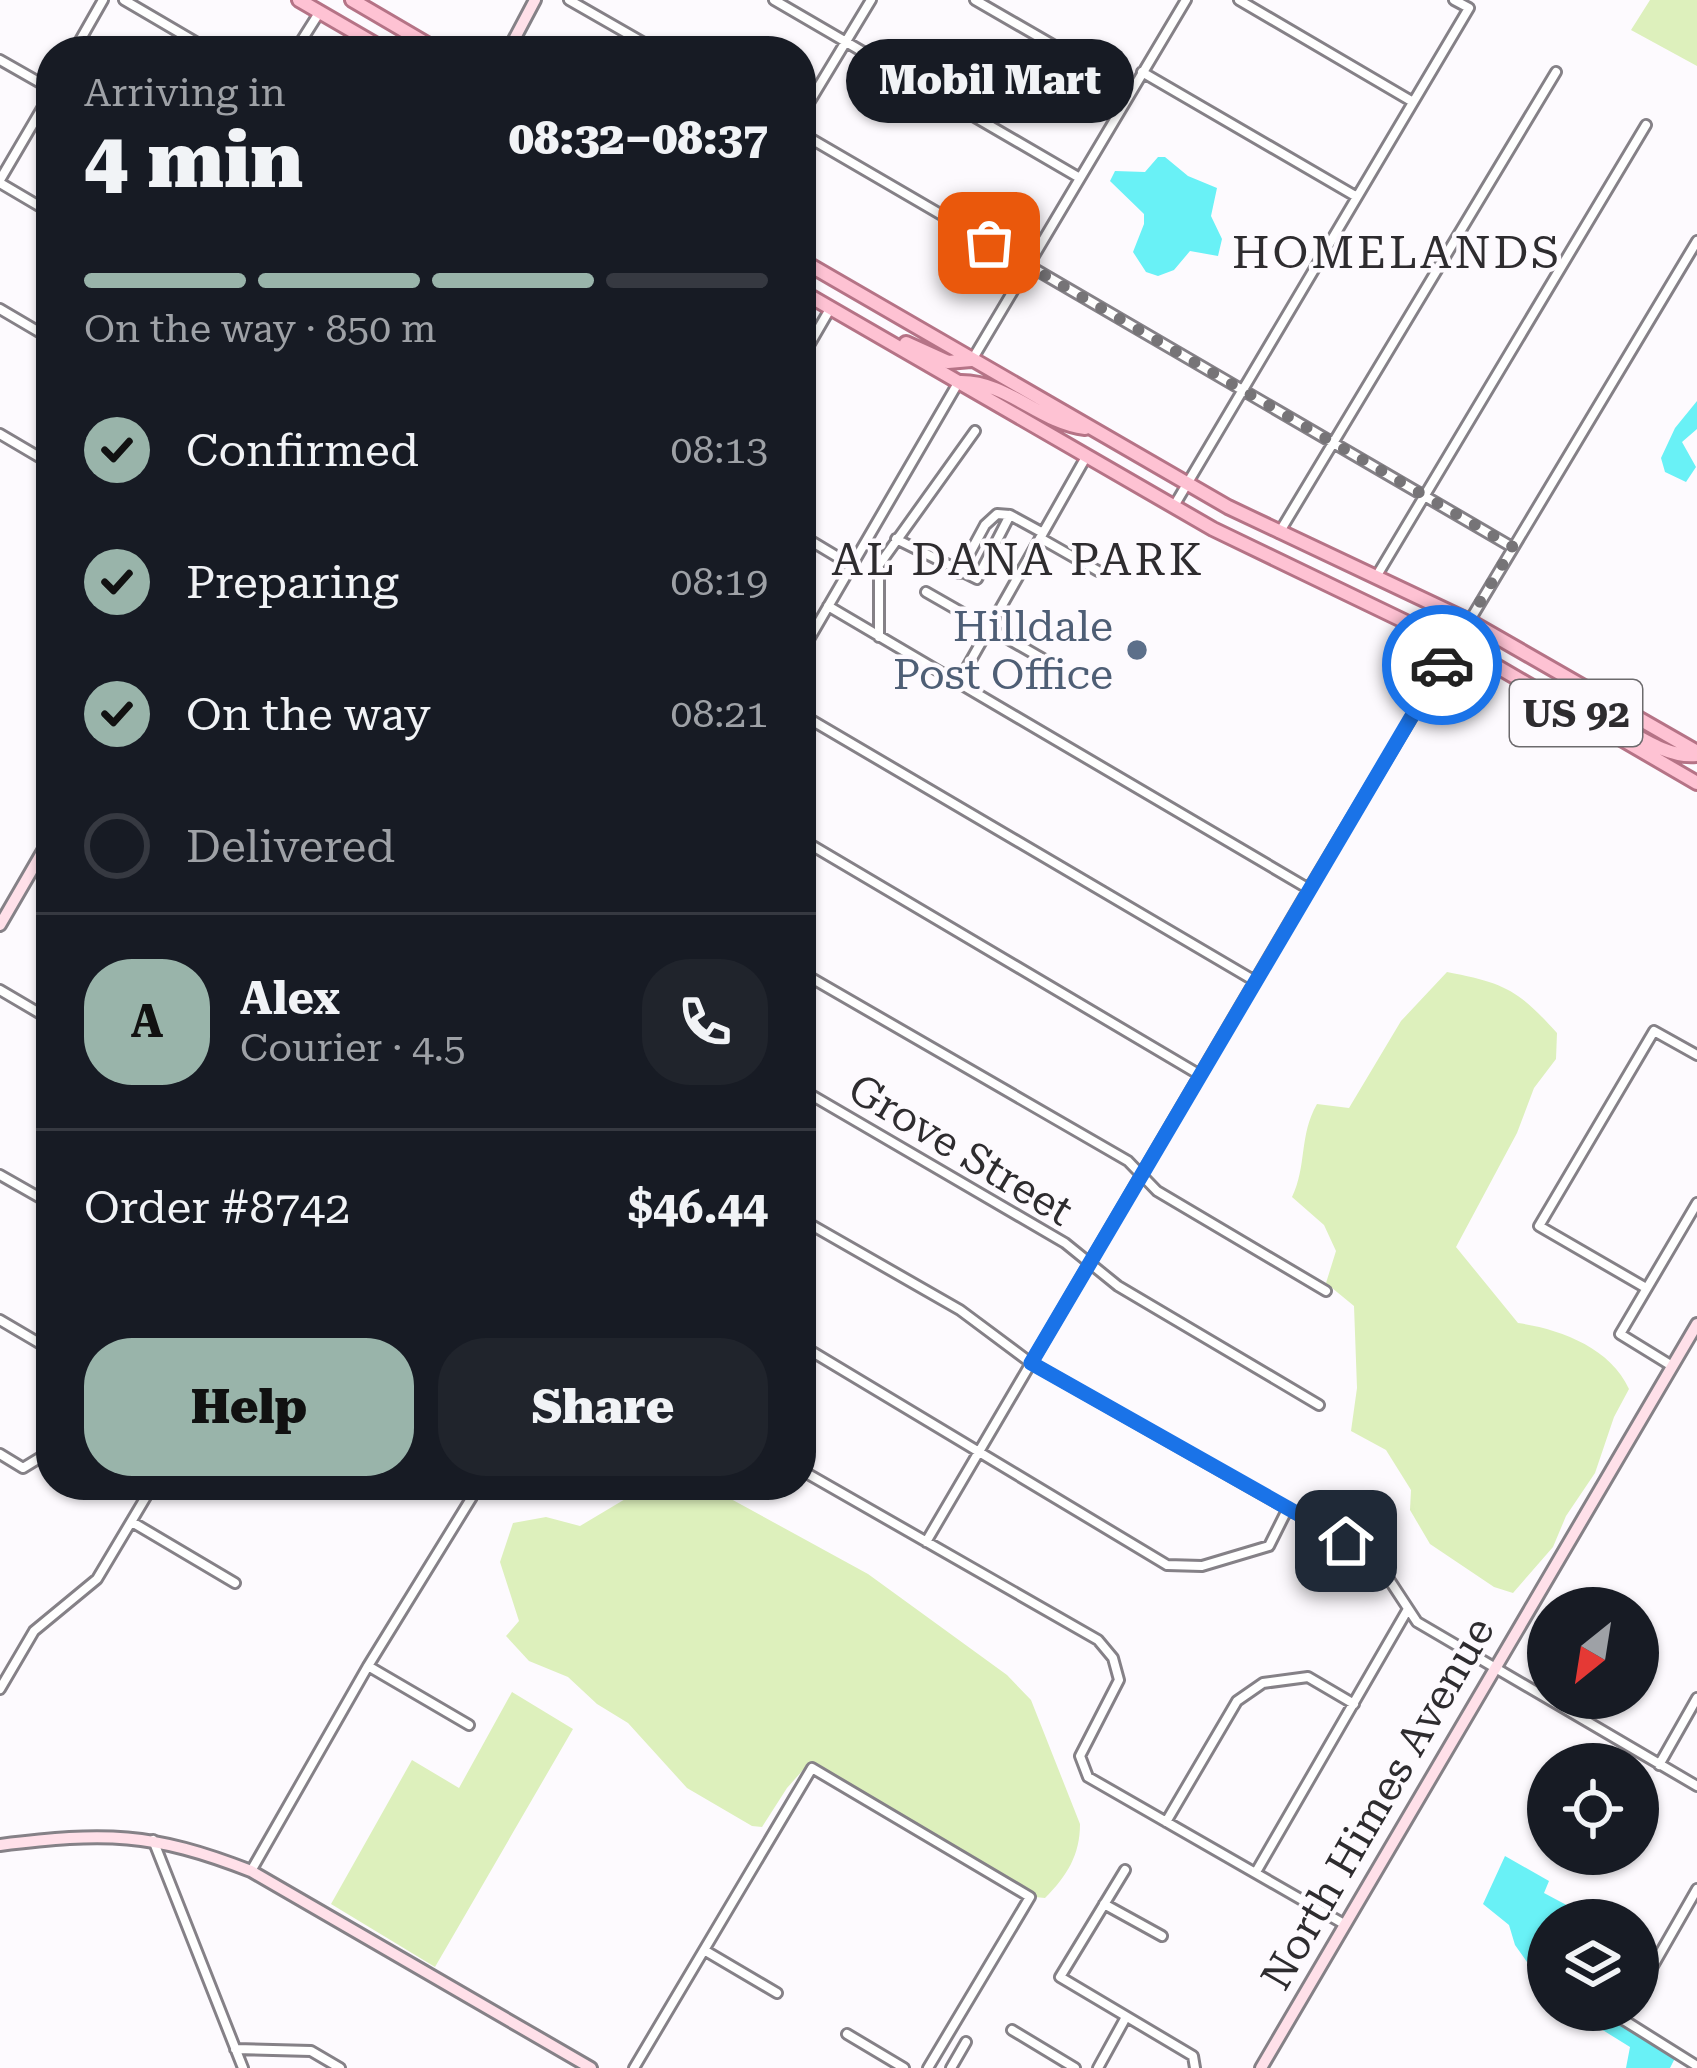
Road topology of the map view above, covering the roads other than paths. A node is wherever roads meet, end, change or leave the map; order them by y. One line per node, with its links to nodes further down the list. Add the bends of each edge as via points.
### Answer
1 (103, 0): 15 (street)
2 (124, 0): 16 (street)
3 (299, 0): 14 (main road)
4 (352, 0): 19 (main road)
5 (535, 0): 20 (street)
6 (569, 0): 21 (street)
7 (773, 0): 22 (street)
8 (871, 0): 22 (street)
9 (975, 0): 27 (street)
10 (1166, 0): 13 (street)
11 (1240, 0): 29 (street)
12 (1454, 0): 29 (street, via 1469,8)
13 (1184, 4): 24 (street)
14 (320, 12): 17 (street); 18 (main road)
15 (83, 36)
16 (186, 36)
17 (305, 36)
18 (361, 36)
19 (413, 36)
20 (516, 36)
21 (632, 36)
22 (846, 42): 28 (street); 33 (street)
23 (0, 60): 26 (street)
24 (1142, 72): 27 (street); 35 (street)
25 (1556, 72): 51 (street)
26 (36, 82)
27 (1131, 90): 33 (street)
28 (816, 91)
29 (1413, 102): 35 (street)
30 (36, 118): 34 (street)
31 (1646, 124): 55 (street)
32 (816, 142): 38 (street)
33 (1078, 177): 38 (street)
34 (0, 182): 36 (street)
35 (1357, 197): 47 (street)
36 (36, 204)
37 (1697, 241): 62 (street)
38 (1027, 265): 45 (street); 47 (street)
39 (816, 269): 45 (main road, US 92)
40 (816, 300): 41 (main road, US 92)
41 (830, 308): 44 (street); 45 (main road, via 842,306 948,362); 46 (main road, US 92)
42 (0, 309): 43 (street)
43 (36, 330)
44 (816, 333)
45 (972, 360): 48 (main road, US 92)
46 (958, 382): 48 (main road, via 1016,398 1063,426); 53 (main road, US 92); 63 (street)
47 (1242, 390): 51 (street); 54 (street)
48 (1092, 429): 54 (main road, US 92)
49 (975, 431): 60 (street)
50 (0, 434): 52 (street)
51 (1333, 442): 55 (street); 58 (street)
52 (36, 455)
53 (1086, 457): 56 (main road, US 92); 59 (street)
54 (1187, 484): 56 (street); 58 (main road, US 92)
55 (1423, 494): 62 (street); 66 (street)
56 (1173, 507): 73 (main road, US 92)
57 (1010, 515): 59 (street); 65 (street, via 985,525); 65 (street, via 976,579)
58 (1279, 533): 66 (main road, US 92)
59 (1042, 535): 64 (street); 71 (street)
60 (896, 539): 65 (street); 72 (street, via 879,565)
61 (816, 545): 63 (street)
62 (1513, 547): 69 (street)
63 (851, 565): 68 (street)
64 (1098, 571)
65 (959, 573)
66 (1376, 577): 69 (main road, US 92)
67 (926, 592): 71 (street)
68 (828, 606): 70 (street); 72 (street)
69 (1469, 621): 73 (street); 78 (main road, US 92)
70 (816, 626)
71 (989, 628): 74 (street); 75 (street)
72 (878, 637): 75 (street)
73 (1454, 644): 76 (main road, US 92); 82 (street)
74 (1045, 660)
75 (958, 683): 82 (street)
76 (1559, 703): 78 (main road, via 1594,710 1670,752); 79 (main road, US 92)
77 (816, 723): 85 (street)
78 (1697, 754)
79 (1697, 783)
80 (816, 848): 89 (street)
81 (36, 873): 83 (street)
82 (1309, 889): 85 (street)
83 (0, 925)
84 (816, 981): 92 (street)
85 (1255, 981): 89 (street)
86 (0, 990): 87 (street)
87 (36, 1011)
88 (1697, 1055): 97 (street, via 1654,1031 1539,1226)
89 (1200, 1075): 92 (street)
90 (816, 1098): 96 (street, Grove Street)
91 (0, 1174): 93 (street)
92 (1141, 1174): 96 (street); 98 (street)
93 (36, 1195)
94 (1697, 1203): 97 (street)
95 (816, 1228): 103 (street, via 960,1310)
96 (1089, 1263): 103 (street); 105 (street, Grove Street)
97 (1646, 1288): 104 (street, via 1620,1334)
98 (1326, 1291)
99 (0, 1320): 101 (street)
100 (1697, 1324): 104 (street, North Himes Avenue)
101 (36, 1341)
102 (816, 1354): 106 (street)
103 (1031, 1363): 106 (street); 112 (street)
104 (1672, 1366): 118 (street, North Himes Avenue)
105 (1319, 1405)
106 (979, 1452): 112 (street, via 1167,1564 1202,1567 1269,1546); 114 (street)
107 (0, 1454): 108 (street, via 23,1468)
108 (36, 1460)
109 (816, 1480): 114 (street)
110 (144, 1500): 113 (street)
111 (470, 1500): 117 (street)
112 (1288, 1508): 116 (street, via 1375,1558)
113 (132, 1522): 115 (street); 119 (street, via 97,1579 34,1630)
114 (926, 1542): 127 (street, via 1098,1640 1119,1680 1081,1766)
115 (235, 1583)
116 (1408, 1609): 118 (street); 121 (street)
117 (368, 1666): 122 (street); 130 (street)
118 (1494, 1667): 123 (street); 135 (street, North Himes Avenue)
119 (0, 1689)
120 (1697, 1698): 124 (street)
121 (1354, 1704): 127 (street, via 1308,1677 1263,1683 1237,1701); 132 (street)
122 (469, 1725)
123 (1621, 1743)
124 (1659, 1763)
125 (1659, 1766): 126 (street)
126 (1697, 1786)
127 (1166, 1822): 132 (street)
128 (152, 1839): 129 (street, via 82,1834); 130 (street); 145 (street)
129 (0, 1845)
130 (251, 1870): 150 (street)
131 (1124, 1870): 134 (street)
132 (1256, 1872): 135 (street)
133 (1697, 1889): 138 (street)
134 (1104, 1904): 136 (street); 140 (street, via 1060,1977)
135 (1345, 1924): 157 (street, North Himes Avenue)
136 (1162, 1936)
137 (704, 1950): 139 (street); 147 (street); 152 (street, via 812,1768 1030,1897)
138 (1659, 1955)
139 (777, 1993)
140 (1126, 2017): 155 (street); 156 (street, via 1193,2056)
141 (1012, 2030): 154 (street)
142 (1641, 2031): 146 (street)
143 (847, 2034): 151 (street)
144 (966, 2042): 153 (street)
145 (236, 2049): 148 (street); 149 (street, via 311,2051)
146 (1697, 2066)
147 (638, 2067)
148 (243, 2068)
149 (340, 2068)
150 (591, 2068)
151 (904, 2068)
152 (928, 2068)
153 (950, 2068)
154 (1075, 2068)
155 (1098, 2068)
156 (1195, 2068)
157 (1261, 2068)

